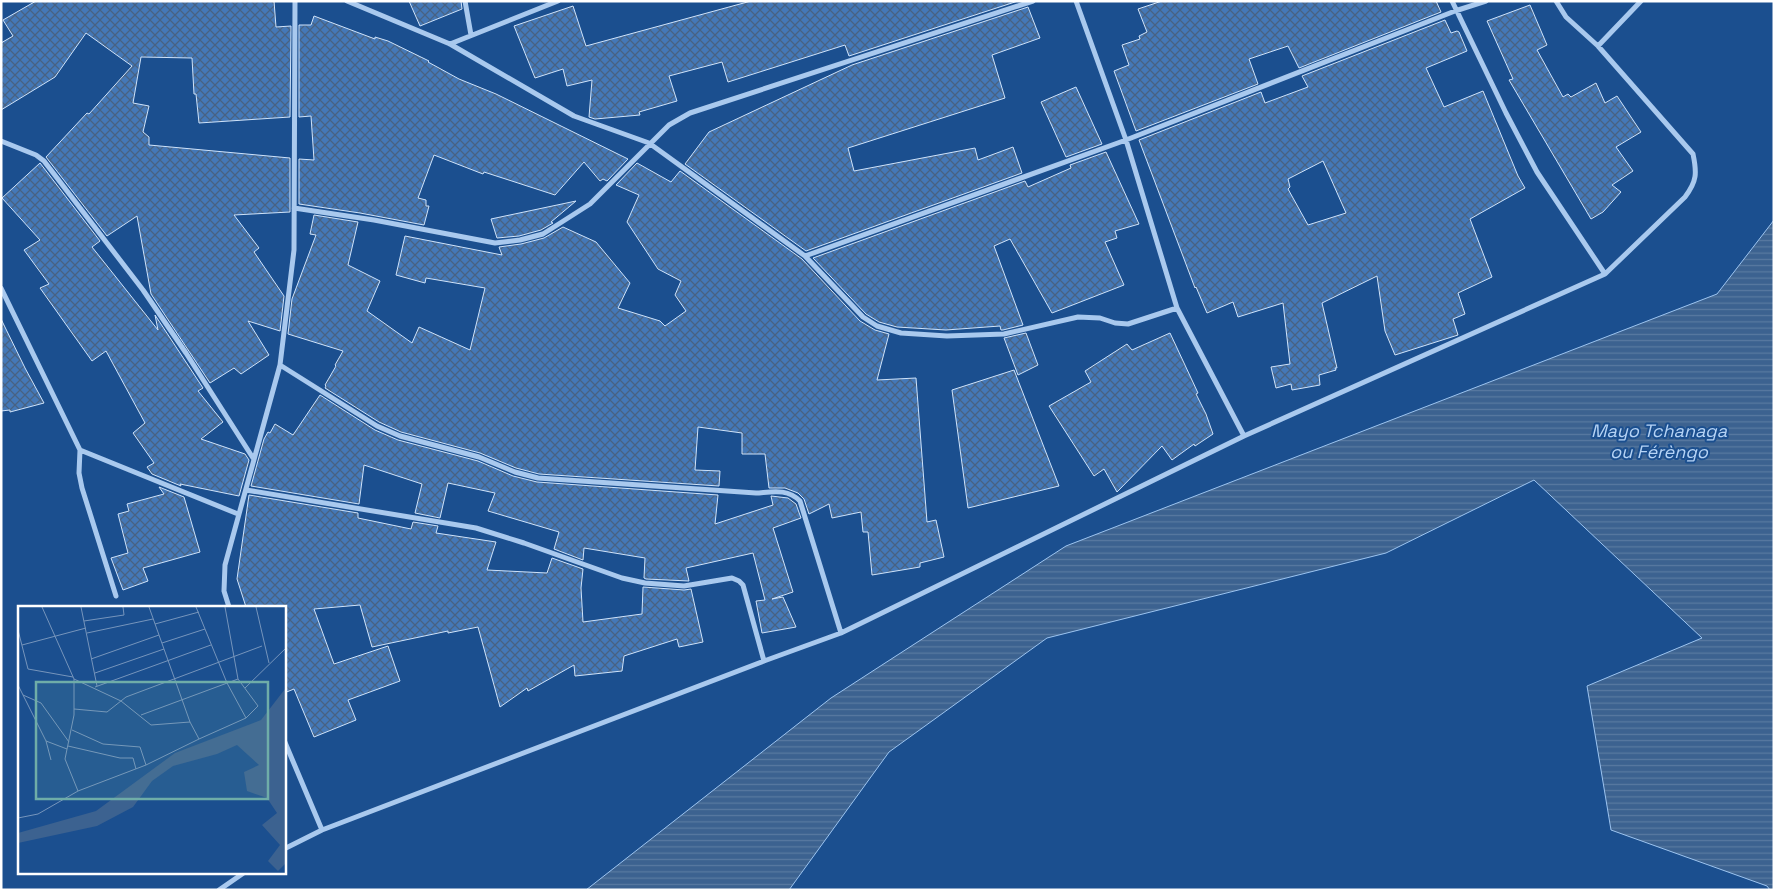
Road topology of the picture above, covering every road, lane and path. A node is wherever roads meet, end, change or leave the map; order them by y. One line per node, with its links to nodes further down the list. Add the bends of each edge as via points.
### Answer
1 (295, 1): 18 (street)
2 (347, 1): 13 (street)
3 (465, 1): 12 (street)
4 (558, 1): 12 (street)
5 (1033, 1): 17 (street, via 690,113 668,125)
6 (1076, 1): 15 (street)
7 (1452, 1): 11 (street)
8 (1486, 1): 11 (street)
9 (1556, 1): 14 (street, via 1566,17)
10 (1641, 1): 14 (street)
11 (1455, 11): 15 (street); 20 (street, via 1538,172)
12 (471, 35): 13 (street)
13 (450, 44): 17 (street, via 574,116)
14 (1598, 46): 20 (street, via 1693,154 1696,170 1694,185 1685,197)
15 (1126, 140): 19 (street); 22 (street)
16 (1, 141): 26 (street, via 44,161 143,290)
17 (649, 143): 18 (street, via 590,204 543,234 520,240 496,243); 19 (street)
18 (294, 208): 23 (street, via 294,250)
19 (805, 256): 22 (street, via 863,317 877,326 901,333 947,336 1004,334 1078,317 1128,324)
20 (1605, 274): 24 (street)
21 (1, 288): 25 (street)
22 (1178, 308): 24 (street)
23 (280, 365): 26 (street); 31 (street, via 377,426 538,478 793,494 800,501)
24 (1244, 436): 31 (street)
25 (80, 450): 28 (street); 29 (street, via 82,488)
26 (253, 458): 27 (street)
27 (246, 490): 28 (street); 32 (street, via 476,528 645,583 684,586 732,578 744,585)
28 (238, 514): 30 (street, via 225,565 224,592)
29 (116, 596)
30 (229, 606)
31 (841, 633): 32 (street)
32 (764, 661): 34 (street)
33 (285, 742): 34 (street)
34 (322, 830): 35 (street)
35 (285, 848)
36 (242, 874): 37 (street)
37 (219, 890)

